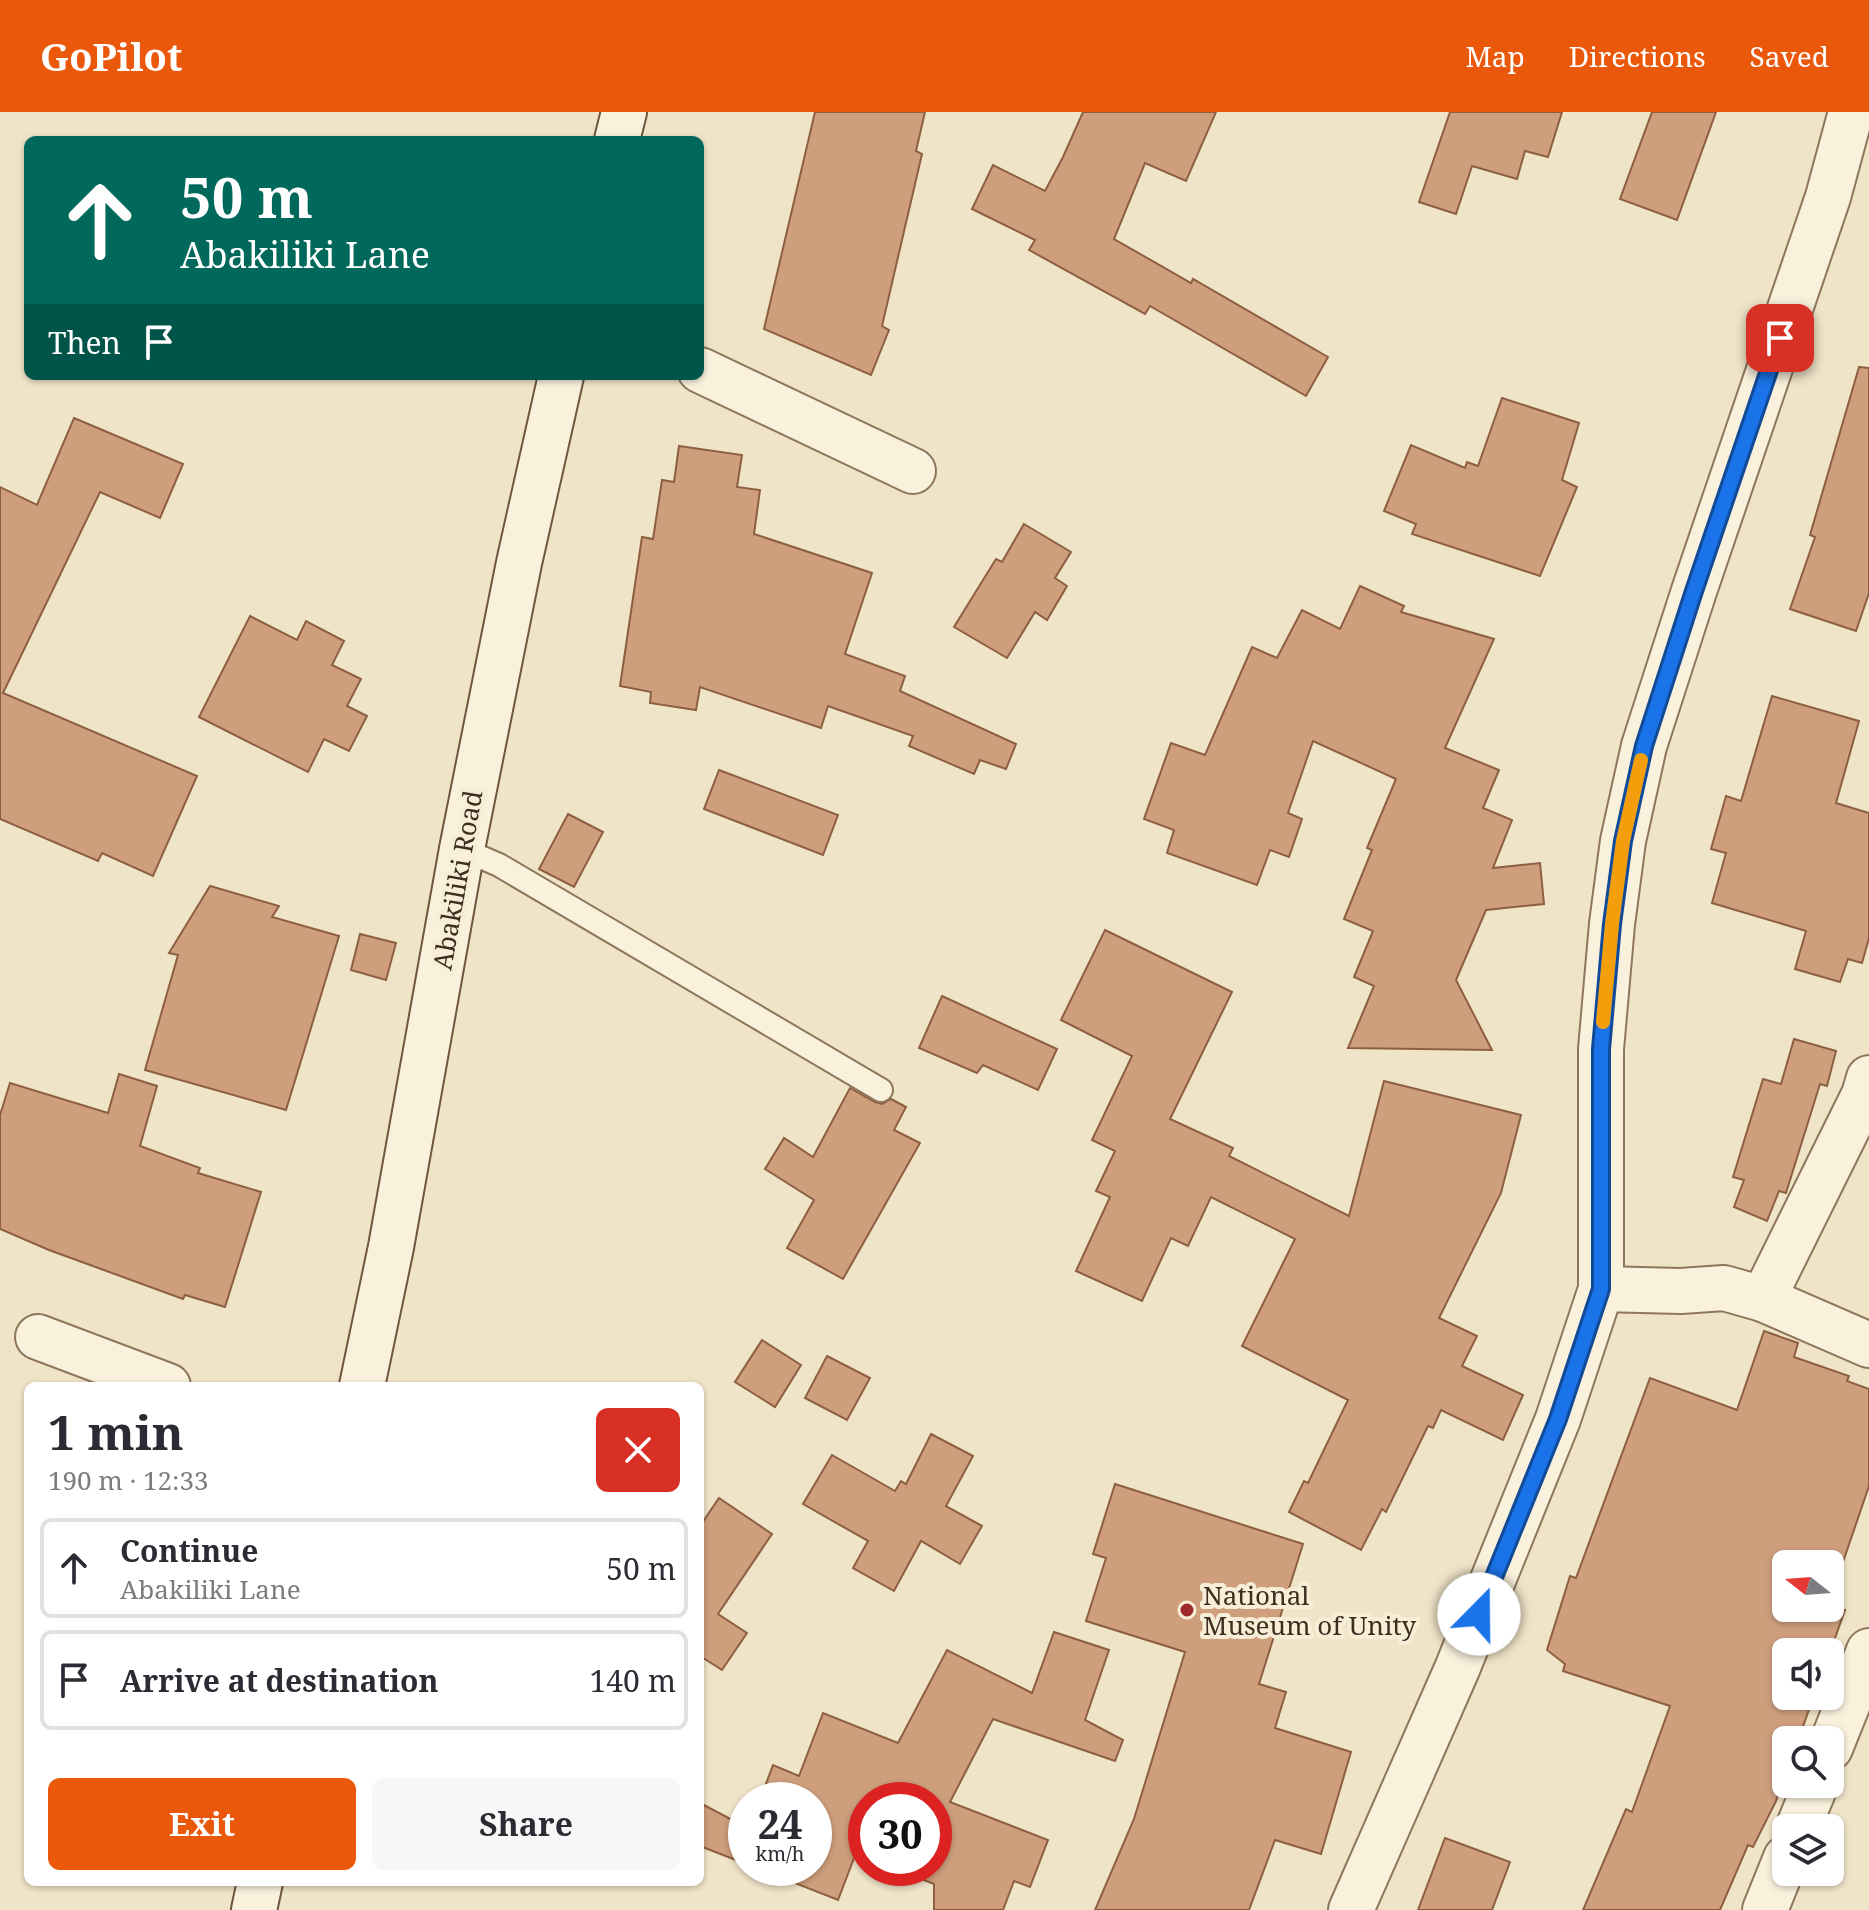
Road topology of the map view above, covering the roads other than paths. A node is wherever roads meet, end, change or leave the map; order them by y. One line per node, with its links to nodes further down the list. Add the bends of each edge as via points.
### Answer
1 (624, 112): 3 (street)
2 (1851, 112): 10 (street, via 1828,197 1644,746 1623,841 1601,1049)
3 (618, 136)
4 (704, 372): 6 (street)
5 (560, 380): 7 (street, Abakiliki Road)
6 (913, 471)
7 (462, 849): 9 (lane, via 499,865); 15 (street, Abakiliki Road)
8 (1869, 1078): 11 (street)
9 (881, 1090)
10 (1601, 1289): 11 (street, via 1724,1288); 21 (street, via 1558,1419 1457,1669)
11 (1763, 1299): 13 (street)
12 (38, 1337): 14 (street)
13 (1869, 1345)
14 (157, 1382)
15 (363, 1382)
16 (1869, 1651): 17 (street)
17 (1839, 1726)
18 (259, 1886): 20 (street)
19 (1775, 1886): 22 (street)
20 (254, 1910)
21 (1351, 1910)
22 (1765, 1910)

